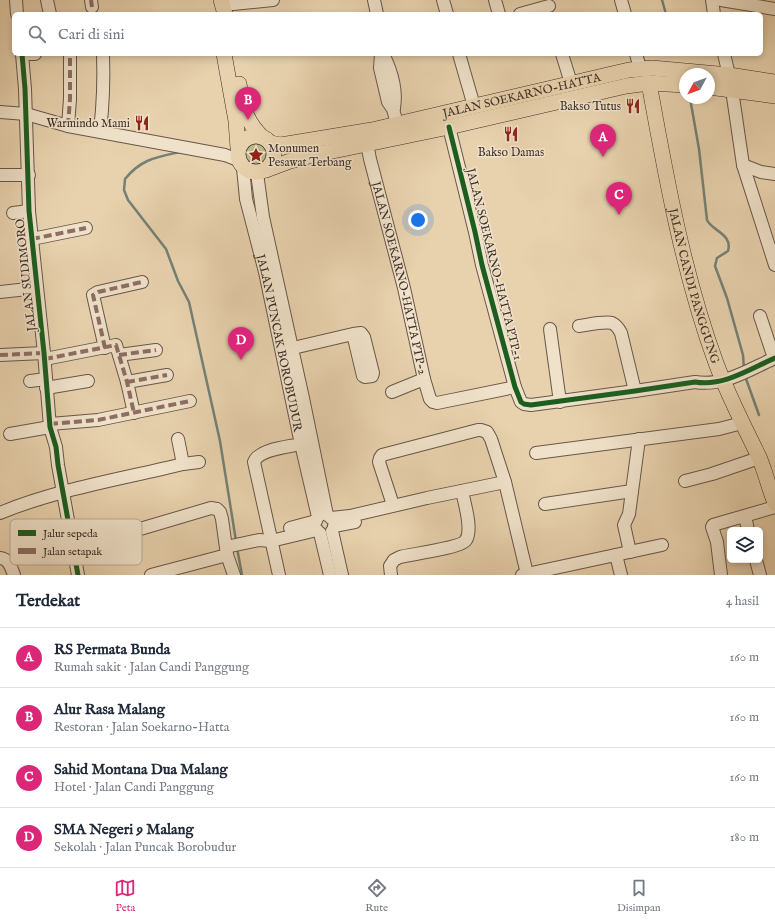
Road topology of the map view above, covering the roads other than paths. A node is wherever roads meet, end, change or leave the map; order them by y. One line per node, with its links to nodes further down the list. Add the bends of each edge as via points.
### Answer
1 (16, 0): 13 (street)
2 (47, 0): 14 (street)
3 (273, 0): 10 (street)
4 (374, 0): 15 (street)
5 (443, 0): 16 (street)
6 (495, 0): 17 (street)
7 (621, 0): 19 (street)
8 (712, 0): 20 (street)
9 (722, 0): 12 (street)
10 (219, 7)
11 (549, 7): 18 (street)
12 (775, 9)
13 (17, 12)
14 (50, 12)
15 (377, 12)
16 (446, 12)
17 (498, 12)
18 (528, 12)
19 (624, 12)
20 (714, 12)
21 (22, 56): 40 (street, JALAN SUDIMORO)
22 (70, 56): 42 (street)
23 (103, 56): 44 (street)
24 (224, 56): 47 (main road, via 236,121)
25 (234, 56): 45 (main road, via 246,114 253,128)
26 (382, 56): 41 (street, via 380,68 388,102 394,109)
27 (460, 56): 39 (street)
28 (563, 56): 32 (street)
29 (724, 56): 34 (street)
30 (638, 61): 32 (main road, JALAN SOEKARNO-HATTA); 34 (main road, JALAN SOEKARNO-HATTA, via 659,69)
31 (775, 82): 34 (main road, JALAN SOEKARNO-HATTA)
32 (571, 83): 39 (main road, JALAN SOEKARNO-HATTA)
33 (649, 83): 35 (main road, JALAN SOEKARNO-HATTA); 39 (main road, JALAN SOEKARNO-HATTA); 75 (main road, JALAN CANDI PANGGUNG, via 666,178 687,271)
34 (730, 83): 36 (main road, JALAN SOEKARNO-HATTA); 37 (main road, JALAN SOEKARNO-HATTA); 48 (street)
35 (679, 85)
36 (715, 86)
37 (775, 96)
38 (0, 112): 40 (street)
39 (476, 112): 41 (main road, JALAN SOEKARNO-HATTA); 43 (main road, JALAN SOEKARNO-HATTA)
40 (26, 114): 42 (street); 52 (street, JALAN SUDIMORO)
41 (397, 124): 45 (main road, JALAN SOEKARNO-HATTA, via 281,145)
42 (68, 126): 44 (street)
43 (449, 127): 46 (main road, JALAN SOEKARNO-HATTA); 81 (street, JALAN SOEKARNO-HATTA PTP-1)
44 (100, 131): 47 (street, via 225,155)
45 (266, 140): 47 (main road, JALAN SOEKARNO-HATTA, via 252,136 244,140); 47 (main road, via 273,148 272,162)
46 (367, 144): 47 (main road, JALAN SOEKARNO-HATTA, via 296,159); 76 (street, JALAN SOEKARNO-HATTA PTP-2, via 404,288)
47 (248, 164): 59 (street, JALAN PUNCAK BOROBUDUR, via 260,199)
48 (743, 165): 49 (street); 53 (street)
49 (761, 172): 50 (street); 53 (street)
50 (775, 174)
51 (0, 175): 52 (street)
52 (29, 175): 54 (street, JALAN SUDIMORO)
53 (748, 183): 58 (street)
54 (29, 211): 55 (street); 57 (street, JALAN SUDIMORO)
55 (13, 213)
56 (86, 228): 57 (street)
57 (32, 239): 61 (street, JALAN SUDIMORO)
58 (775, 265)
59 (270, 271): 68 (street, JALAN PUNCAK BOROBUDUR); 84 (street, JALAN PUNCAK BOROBUDUR)
60 (142, 282): 67 (street, via 93,295)
61 (37, 288): 62 (street); 73 (street, JALAN SUDIMORO)
62 (0, 292)
63 (760, 316): 70 (street)
64 (578, 326): 82 (street, via 612,323 616,326 621,333)
65 (550, 329): 86 (street)
66 (353, 334): 68 (street)
67 (106, 348): 72 (street, via 116,345); 73 (street)
68 (293, 348): 84 (street, JALAN PUNCAK BOROBUDUR)
69 (156, 350): 72 (street)
70 (774, 354): 75 (street)
71 (0, 355): 73 (street)
72 (119, 355): 79 (street)
73 (44, 356): 80 (street, JALAN SUDIMORO)
74 (167, 375): 79 (street)
75 (722, 377): 82 (street, via 705,383 695,382); 88 (main road, JALAN CANDI PANGGUNG)
76 (424, 379): 81 (street, JALAN SOEKARNO-HATTA PTP-2, via 430,399 434,402); 83 (street)
77 (30, 381): 80 (street)
78 (88, 381): 80 (street)
79 (127, 382): 87 (street)
80 (46, 383): 89 (street, JALAN SUDIMORO)
81 (514, 387): 86 (street, JALAN SOEKARNO-HATTA PTP-1, via 518,398 524,404 531,406)
82 (635, 391): 86 (street)
83 (392, 392)
84 (298, 399): 93 (street, JALAN PUNCAK BOROBUDUR); 111 (street, JALAN PUNCAK BOROBUDUR)
85 (190, 401): 87 (street)
86 (560, 402)
87 (134, 414): 89 (street)
88 (742, 423): 92 (street, via 719,429); 95 (main road, JALAN CANDI PANGGUNG)
89 (50, 426): 90 (street); 101 (street, JALAN SUDIMORO)
90 (10, 434)
91 (178, 439): 97 (street)
92 (639, 439): 94 (street); 100 (street)
93 (301, 444): 111 (street, JALAN PUNCAK BOROBUDUR); 114 (street, via 264,452 254,462)
94 (536, 453)
95 (759, 458): 98 (street); 104 (main road, JALAN CANDI PANGGUNG)
96 (199, 462): 97 (street)
97 (183, 464): 101 (street)
98 (685, 481)
99 (506, 486): 102 (street); 106 (street, via 491,439 487,432 478,430 382,455 379,462); 124 (street)
100 (632, 491): 105 (street); 117 (street, via 629,514 624,525)
101 (63, 492): 108 (street); 110 (street, JALAN SUDIMORO)
102 (463, 494): 103 (street); 132 (street, via 469,526 464,543 400,556 390,566)
103 (428, 502): 106 (street); 111 (street)
104 (775, 503)
105 (545, 504)
106 (393, 505): 111 (street)
107 (775, 507): 109 (street)
108 (0, 513)
109 (744, 516): 113 (street); 134 (street, via 713,525)
110 (68, 519)
111 (324, 524): 114 (street); 130 (street, JALAN PUNCAK BOROBUDUR); 131 (street, JALAN PUNCAK BOROBUDUR)
112 (142, 527): 116 (street, via 211,508 217,509 222,519)
113 (747, 527)
114 (267, 538): 116 (street); 129 (street)
115 (662, 545): 117 (street)
116 (228, 549): 127 (street); 128 (street)
117 (630, 552): 118 (street)
118 (616, 555): 124 (street); 133 (street)
119 (0, 558): 121 (street, via 4,558)
120 (757, 563): 135 (street)
121 (10, 564)
122 (10, 565): 125 (street)
123 (76, 565): 126 (street, JALAN SUDIMORO)
124 (525, 574)
125 (14, 575)
126 (78, 575)
127 (151, 575)
128 (234, 575)
129 (279, 575)
130 (330, 575)
131 (342, 575)
132 (391, 575)
133 (621, 575)
134 (721, 575)
135 (760, 575)

